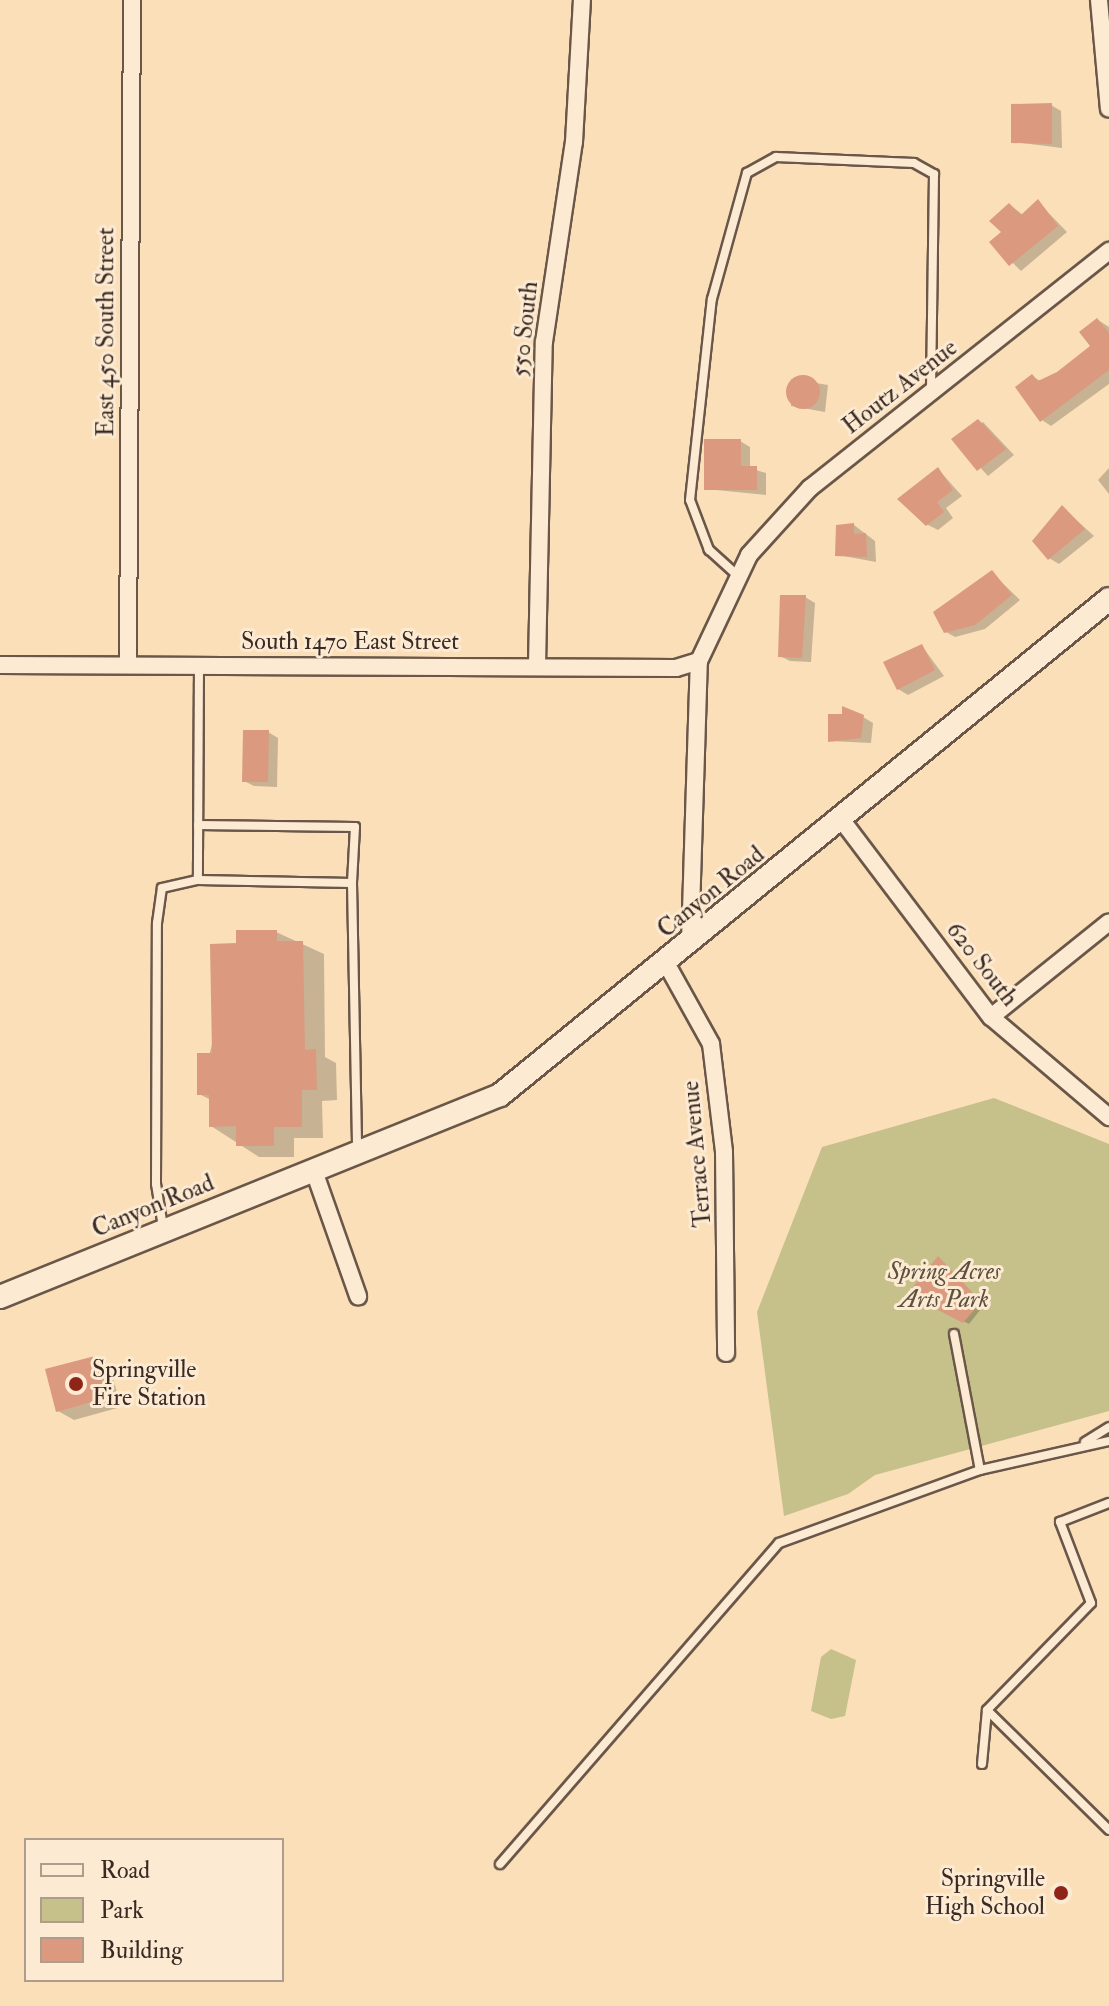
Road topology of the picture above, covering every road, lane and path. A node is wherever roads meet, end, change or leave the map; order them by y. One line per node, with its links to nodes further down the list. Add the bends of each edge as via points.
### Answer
1 (132, 0): 11 (street, East 450 South Street)
2 (582, 0): 13 (street, 550 South, via 574,142 544,342)
3 (1099, 0): 4 (street)
4 (1109, 109)
5 (1109, 251): 6 (street, Houtz Avenue)
6 (931, 393): 7 (street, Houtz Avenue, via 793,503); 7 (lane, via 934,174 914,163 776,157 747,173 712,299 690,500 709,550)
7 (737, 575): 9 (street)
8 (1109, 599): 14 (main road, Canyon Road)
9 (699, 661): 13 (street, South 1470 East Street, via 676,668); 19 (street)
10 (0, 665): 11 (street, South 1470 East Street)
11 (128, 665): 12 (street, South 1470 East Street)
12 (199, 665): 13 (street, South 1470 East Street); 15 (lane)
13 (537, 665)
14 (841, 819): 19 (main road, Canyon Road); 21 (street, 620 South)
15 (198, 825): 16 (lane); 17 (lane, via 355,827)
16 (198, 880): 17 (lane); 25 (lane, via 162,888 157,923 156,1184)
17 (352, 883): 23 (lane)
18 (1109, 922): 21 (street)
19 (690, 943): 20 (main road, Canyon Road)
20 (666, 963): 23 (main road, Canyon Road, via 500,1095); 30 (street, Terrace Avenue, via 711,1044 724,1152)
21 (991, 1017): 22 (street, 620 South)
22 (1109, 1117)
23 (357, 1156): 24 (main road, Canyon Road)
24 (314, 1171): 25 (main road, Canyon Road); 27 (street)
25 (163, 1227): 26 (main road, Canyon Road)
26 (6, 1296): 28 (main road, Canyon Road)
27 (358, 1296)
28 (0, 1314)
29 (954, 1334): 34 (lane)
30 (726, 1353)
31 (1109, 1427): 33 (lane)
32 (1109, 1441): 33 (lane)
33 (1078, 1447): 34 (lane)
34 (980, 1470): 39 (lane, via 779,1543)
35 (1109, 1503): 36 (lane, via 1060,1522 1091,1603)
36 (987, 1710): 37 (lane); 38 (lane)
37 (982, 1764)
38 (1109, 1830)
39 (500, 1864)

